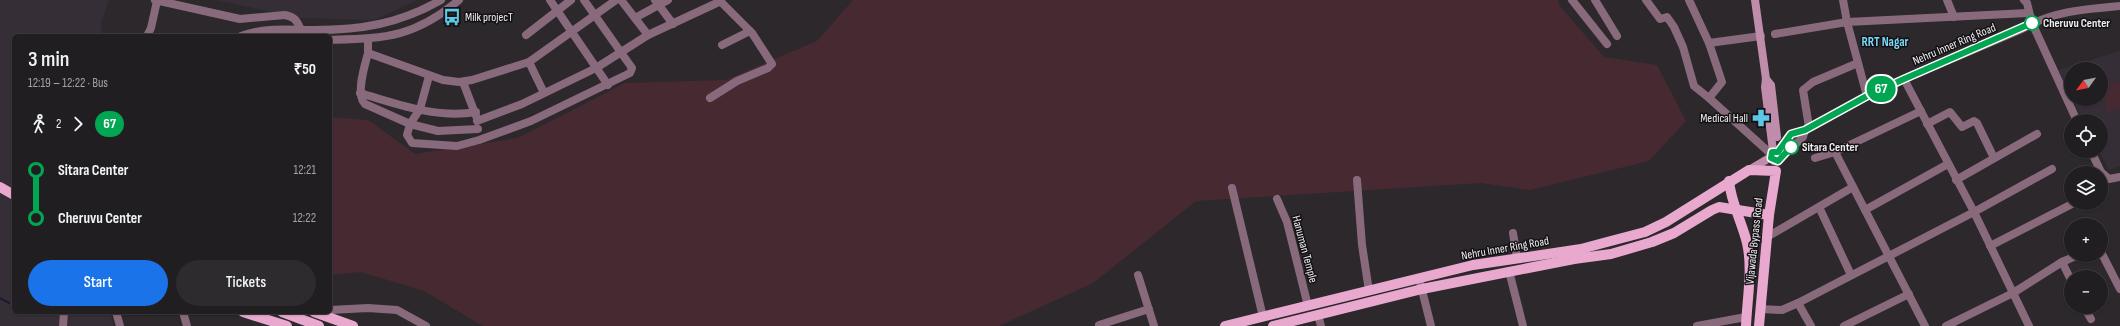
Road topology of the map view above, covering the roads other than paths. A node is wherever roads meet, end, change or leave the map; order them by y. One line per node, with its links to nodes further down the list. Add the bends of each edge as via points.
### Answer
1 (156, 0): 29 (street, via 240,19 285,15 297,21); 32 (street)
2 (441, 0): 29 (street, via 390,23 340,30)
3 (458, 0): 39 (street, via 437,18 424,25 403,33)
4 (550, 0): 21 (street)
5 (571, 0): 21 (street)
6 (584, 0): 23 (street)
7 (616, 0): 23 (street)
8 (621, 0): 25 (street)
9 (668, 0): 19 (street)
10 (720, 0): 28 (street); 30 (street)
11 (1572, 0): 42 (street)
12 (1595, 0): 37 (street)
13 (1646, 0): 57 (street, via 1660,19 1667,17 1683,47 1694,86)
14 (1689, 0): 41 (street)
15 (1755, 0): 38 (main road, Vijawada Bypass Road)
16 (1843, 0): 26 (street)
17 (1947, 0): 24 (street)
18 (2024, 0): 22 (street)
19 (657, 2): 25 (street); 28 (street)
20 (2120, 6): 27 (street, Nehru Inner Ring Road, via 2072,10)
21 (558, 12): 31 (street); 35 (street)
22 (2028, 13): 24 (street); 27 (street)
23 (596, 16): 31 (street); 44 (street)
24 (1954, 17): 26 (street)
25 (635, 18): 36 (street)
26 (1847, 22): 34 (street); 47 (street)
27 (2032, 23): 50 (street, Nehru Inner Ring Road); 61 (street)
28 (673, 24): 36 (street)
29 (301, 30): 33 (street, via 259,31)
30 (750, 31): 43 (street); 56 (street, via 771,61 771,67 737,81)
31 (571, 33): 46 (street); 48 (street)
32 (148, 34)
33 (248, 34)
34 (1775, 34)
35 (526, 35)
36 (648, 35): 44 (street)
37 (1617, 36)
38 (1761, 36): 41 (street); 69 (main road, Vijawada Bypass Road)
39 (368, 39): 40 (street); 45 (street)
40 (332, 40)
41 (1709, 43): 57 (street, via 1722,82)
42 (1607, 44)
43 (722, 45)
44 (621, 51): 48 (street); 52 (street, via 632,71)
45 (368, 53): 49 (street); 53 (street)
46 (530, 62): 51 (street); 54 (street)
47 (1858, 63): 55 (street); 65 (street, via 1813,82 1803,90)
48 (596, 68): 52 (street); 54 (street)
49 (429, 76): 51 (street); 58 (street)
50 (1904, 79): 55 (street, Nehru Inner Ring Road); 59 (street)
51 (463, 82): 60 (street)
52 (608, 85): 67 (street, via 531,121)
53 (360, 93): 58 (street); 62 (street, via 364,104)
54 (544, 93): 64 (street)
55 (1867, 96): 65 (street, Nehru Inner Ring Road)
56 (710, 98)
57 (1709, 98): 69 (street)
58 (420, 109): 60 (street, via 461,115); 62 (street)
59 (1921, 111): 63 (street); 68 (street)
60 (476, 112): 64 (street)
61 (2074, 114)
62 (410, 124): 64 (street, via 438,131); 67 (street, via 407,135 412,143 457,146)
63 (1928, 124): 71 (street, via 1950,112 1962,127 1974,121); 73 (street)
64 (477, 125): 67 (street)
65 (1807, 129): 69 (street, Nehru Inner Ring Road, via 1788,136)
66 (2037, 134): 71 (street)
67 (479, 140)
68 (1835, 152): 70 (street); 82 (street)
69 (1775, 155): 75 (main road); 76 (main road, Vijawada Bypass Road)
70 (1814, 158)
71 (1994, 158): 79 (street)
72 (2094, 158): 77 (street, via 2101,172 2109,179)
73 (1948, 164): 79 (street); 89 (street)
74 (2052, 169): 90 (street)
75 (1749, 170): 76 (main road); 80 (main road, Nehru Inner Ring Road)
76 (1776, 172): 91 (main road, Vijawada Bypass Road)
77 (2120, 177)
78 (1357, 180): 106 (street, via 1362,245)
79 (1956, 180): 90 (street)
80 (1730, 181): 88 (main road, Vijawada Bypass Road, via 1730,194); 96 (main road, Nehru Inner Ring Road, via 1687,210 1645,232 1581,249)
81 (0, 187): 84 (main road)
82 (1853, 187): 86 (street); 89 (street)
83 (1232, 188): 122 (street)
84 (12, 194)
85 (1277, 199): 110 (street, Hanuman Temple, via 1287,222)
86 (1819, 207): 93 (street); 102 (street)
87 (2064, 208): 94 (street)
88 (1736, 209): 91 (main road, Nehru Inner Ring Road); 100 (main road, Nehru Inner Ring Road, via 1720,207 1674,233 1610,254); 124 (main road, Vijawada Bypass Road, via 1748,244)
89 (1865, 210): 95 (street)
90 (1974, 212): 94 (street); 95 (street)
91 (1769, 214): 93 (main road, Vijawada Bypass Road)
92 (1513, 234): 96 (street)
93 (1767, 237): 112 (main road, Vijawada Bypass Road)
94 (1990, 246): 107 (street)
95 (1889, 255): 102 (street); 108 (street)
96 (1517, 258): 103 (main road, Nehru Inner Ring Road, via 1473,265)
97 (2062, 262): 99 (street); 107 (street)
98 (2106, 262): 105 (street)
99 (2066, 270)
100 (1509, 271): 104 (main road, Nehru Inner Ring Road); 139 (street)
101 (1138, 275): 111 (street)
102 (1851, 275): 109 (street)
103 (1420, 278): 104 (street); 106 (main road, Nehru Inner Ring Road)
104 (1422, 289): 121 (main road, Nehru Inner Ring Road); 138 (street)
105 (2120, 289)
106 (1369, 291): 110 (main road, Nehru Inner Ring Road)
107 (2013, 293): 145 (street); 146 (street)
108 (1908, 294): 143 (street); 144 (street)
109 (1798, 303): 112 (street, via 1782,310); 142 (street)
110 (1308, 306): 122 (main road, Nehru Inner Ring Road)
111 (1148, 309): 126 (street); 134 (street)
112 (1760, 309): 141 (main road, Vijawada Bypass Road)
113 (332, 310): 133 (street, via 397,310)
114 (64, 314): 127 (street)
115 (117, 314): 128 (street)
116 (184, 314): 129 (street)
117 (249, 314): 125 (main road)
118 (287, 314): 131 (main road)
119 (320, 314): 132 (main road)
120 (2088, 314): 123 (street)
121 (1318, 315): 136 (main road, Nehru Inner Ring Road); 137 (street)
122 (1263, 317): 135 (main road, Nehru Inner Ring Road)
123 (2091, 320)
124 (1746, 321): 140 (street)
125 (274, 324): 130 (main road)
126 (1099, 325)
127 (63, 326)
128 (120, 326)
129 (187, 326)
130 (287, 326)
131 (319, 326)
132 (353, 326)
133 (426, 326)
134 (1154, 326)
135 (1225, 326)
136 (1273, 326)
137 (1321, 326)
138 (1431, 326)
139 (1523, 326)
140 (1697, 326)
141 (1759, 326)
142 (1811, 326)
143 (1844, 326)
144 (1925, 326)
145 (1946, 326)
146 (2029, 326)

